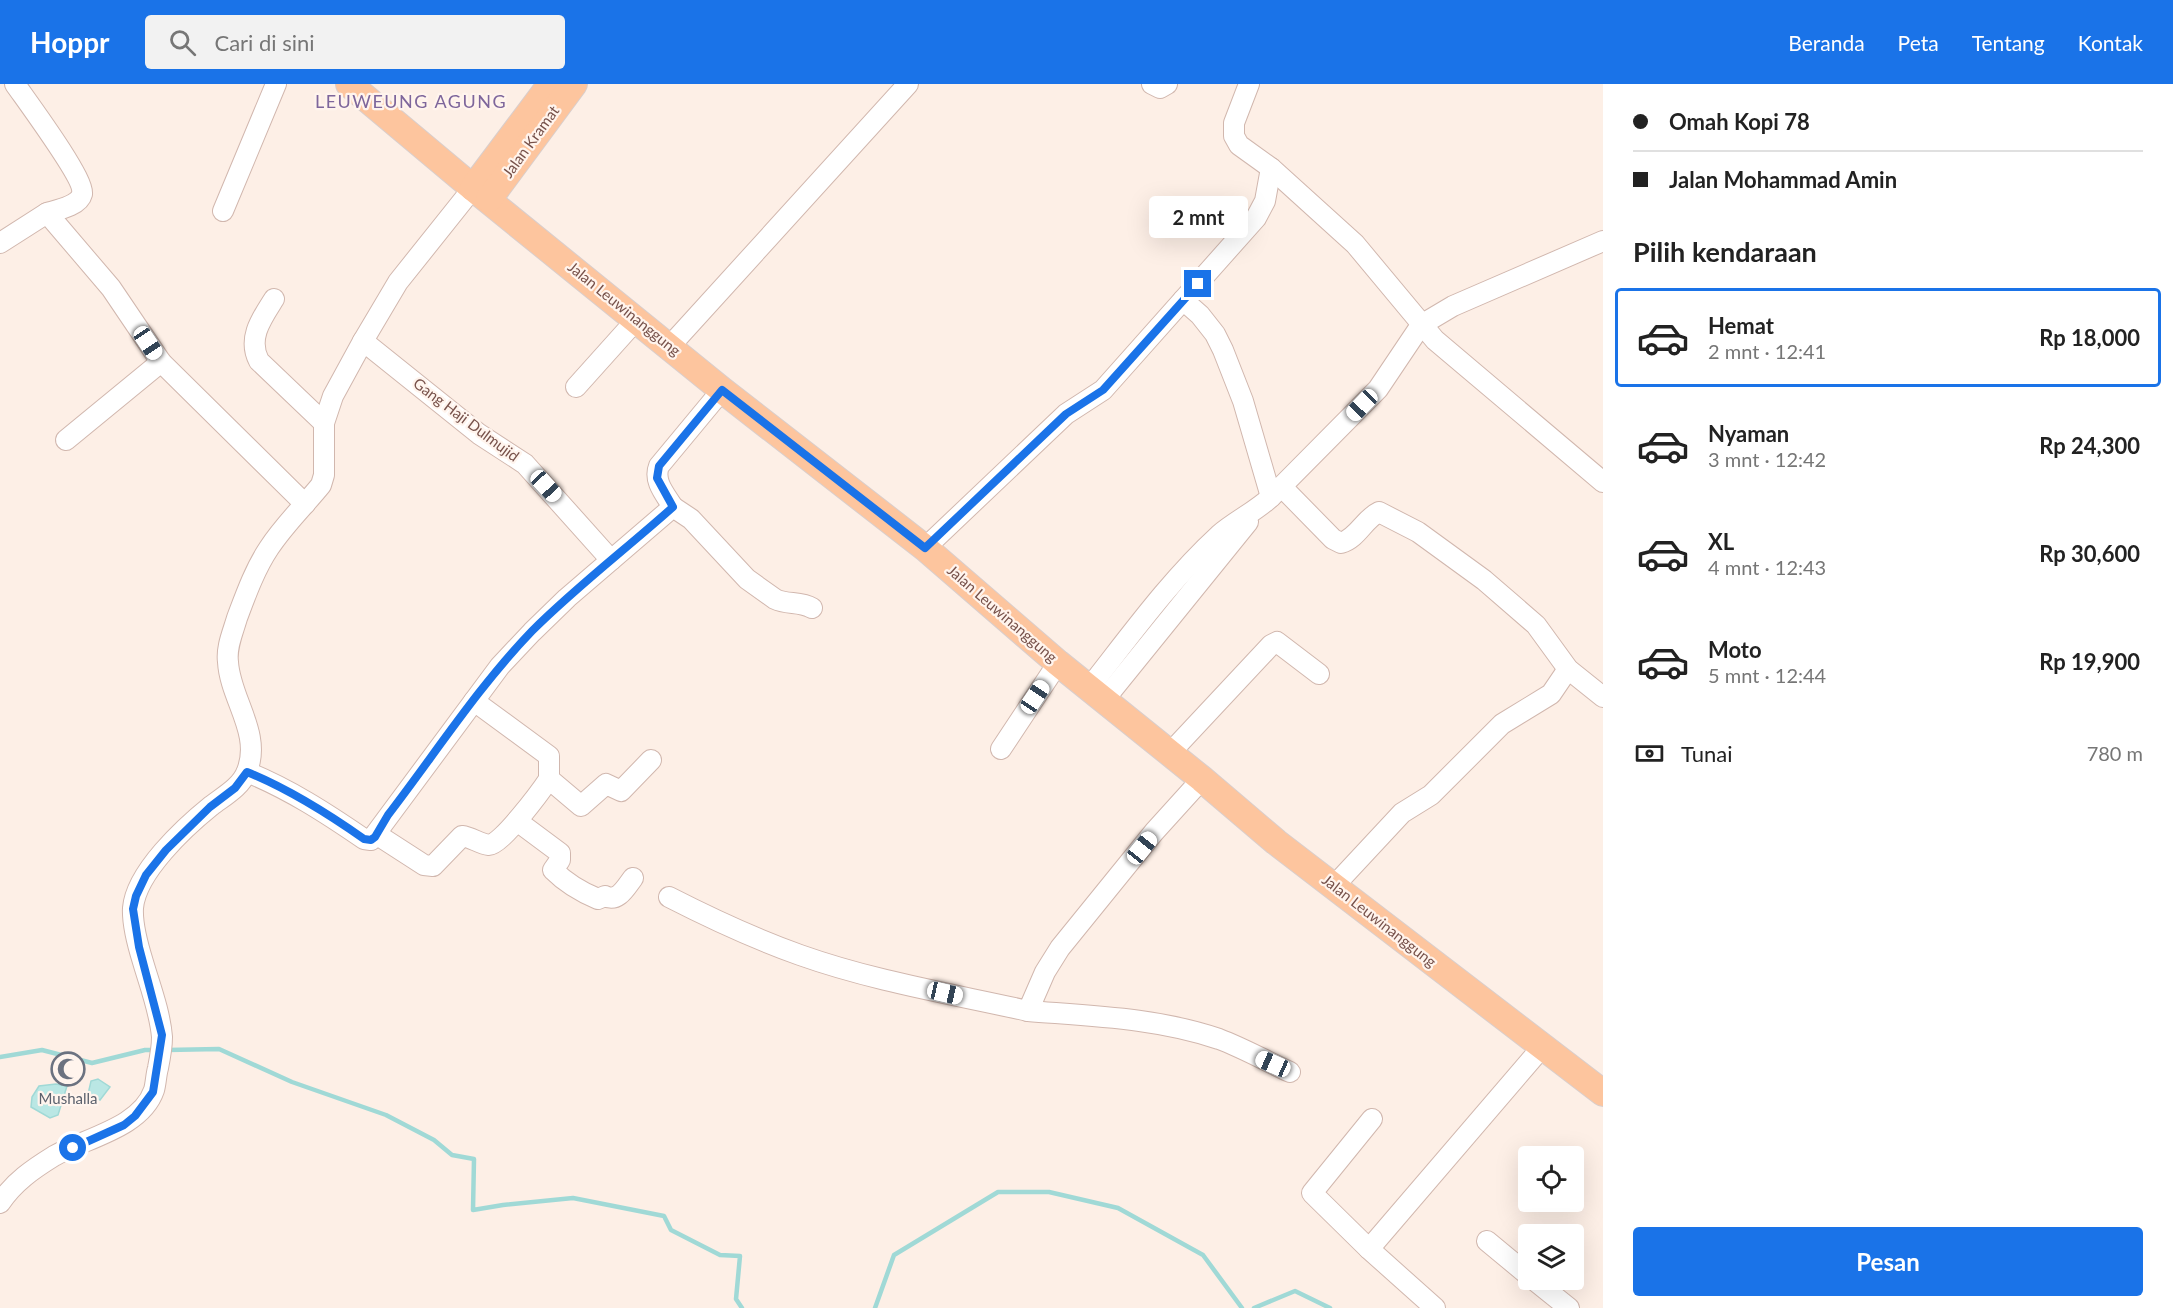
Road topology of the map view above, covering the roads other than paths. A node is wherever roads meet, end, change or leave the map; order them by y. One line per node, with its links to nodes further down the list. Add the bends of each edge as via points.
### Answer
1 (15, 84): 13 (street, via 66,159 82,191 77,201)
2 (276, 84): 12 (street)
3 (349, 84): 11 (main road, Jalan Leuwinanggung)
4 (551, 84): 11 (main road, Jalan Kramat)
5 (574, 84): 11 (main road, Jalan Kramat)
6 (908, 84): 21 (street)
7 (1152, 84): 8 (street)
8 (1167, 84)
9 (1250, 84): 10 (street, via 1234,123 1234,136 1239,145)
10 (1271, 168): 17 (street, via 1265,201 1256,218); 19 (street, via 1355,244)
11 (473, 198): 18 (main road, Jalan Leuwinanggung); 20 (street, via 398,282)
12 (224, 211)
13 (47, 213): 15 (street); 22 (street, via 111,288)
14 (1603, 241): 19 (street, via 1453,306)
15 (0, 243)
16 (274, 299): 25 (street, via 255,333 255,353)
17 (1183, 300): 28 (street, via 1215,334 1243,401); 31 (street, via 1103,390 1066,414)
18 (638, 319): 21 (main road, Jalan Leuwinanggung); 23 (street)
19 (1421, 325): 27 (street); 28 (street, via 1378,389)
20 (363, 341): 25 (street, via 333,396); 32 (street, Gang Haji Dulmujid, via 479,434 525,464)
21 (670, 346): 24 (main road, Jalan Leuwinanggung)
22 (161, 362): 26 (street); 29 (street)
23 (576, 387)
24 (722, 390): 30 (street, via 659,466 657,478); 31 (main road, Jalan Leuwinanggung)
25 (324, 423): 29 (street, via 324,475)
26 (66, 440)
27 (1603, 482)
28 (1270, 498): 35 (street, via 1341,543 1349,541 1379,512 1418,532 1484,580 1536,625); 37 (street)
29 (305, 504): 43 (street, via 259,565 229,643 230,672 251,746)
30 (673, 507): 32 (street); 33 (street, via 691,519 747,579 779,602 798,602)
31 (925, 548): 34 (main road, Jalan Leuwinanggung)
32 (611, 560): 39 (street, via 532,632)
33 (812, 608)
34 (1058, 663): 37 (main road, Jalan Leuwinanggung); 40 (street)
35 (1568, 669): 38 (street); 49 (street, via 1551,694 1502,724 1431,795 1402,813)
36 (1319, 674): 41 (street, via 1276,642)
37 (1096, 694): 41 (main road, Jalan Leuwinanggung)
38 (1603, 698)
39 (474, 701): 44 (street, via 549,756); 47 (street)
40 (1000, 749)
41 (1170, 753): 45 (main road, Jalan Leuwinanggung)
42 (651, 760): 44 (street, via 621,791 604,784 581,806)
43 (247, 772): 47 (street, via 312,804 364,839 371,840); 56 (street, via 235,788 166,850 146,875 136,896 133,909 139,947 162,1035 153,1092 124,1125 56,1155 20,1179)
44 (549, 779): 46 (street)
45 (1202, 779): 49 (main road, Jalan Leuwinanggung); 51 (street, via 1060,948)
46 (517, 820): 47 (street, via 491,844 458,837 432,866 424,865); 48 (street, via 560,853 553,870 570,886 598,899 610,899 616,898)
47 (376, 834)
48 (633, 878)
49 (1334, 886): 52 (main road, Jalan Leuwinanggung)
50 (669, 897): 51 (street, via 802,956)
51 (1028, 1011): 53 (street, via 1140,1021 1190,1032 1219,1039)
52 (1543, 1047): 54 (main road, Jalan Leuwinanggung); 58 (street)
53 (1290, 1072)
54 (1603, 1093)
55 (1372, 1119): 58 (street, via 1312,1193)
56 (0, 1203)
57 (1487, 1241): 59 (street)
58 (1369, 1249): 61 (street)
59 (1518, 1267)
60 (1546, 1290): 62 (street)
61 (1435, 1308)
62 (1569, 1308)

